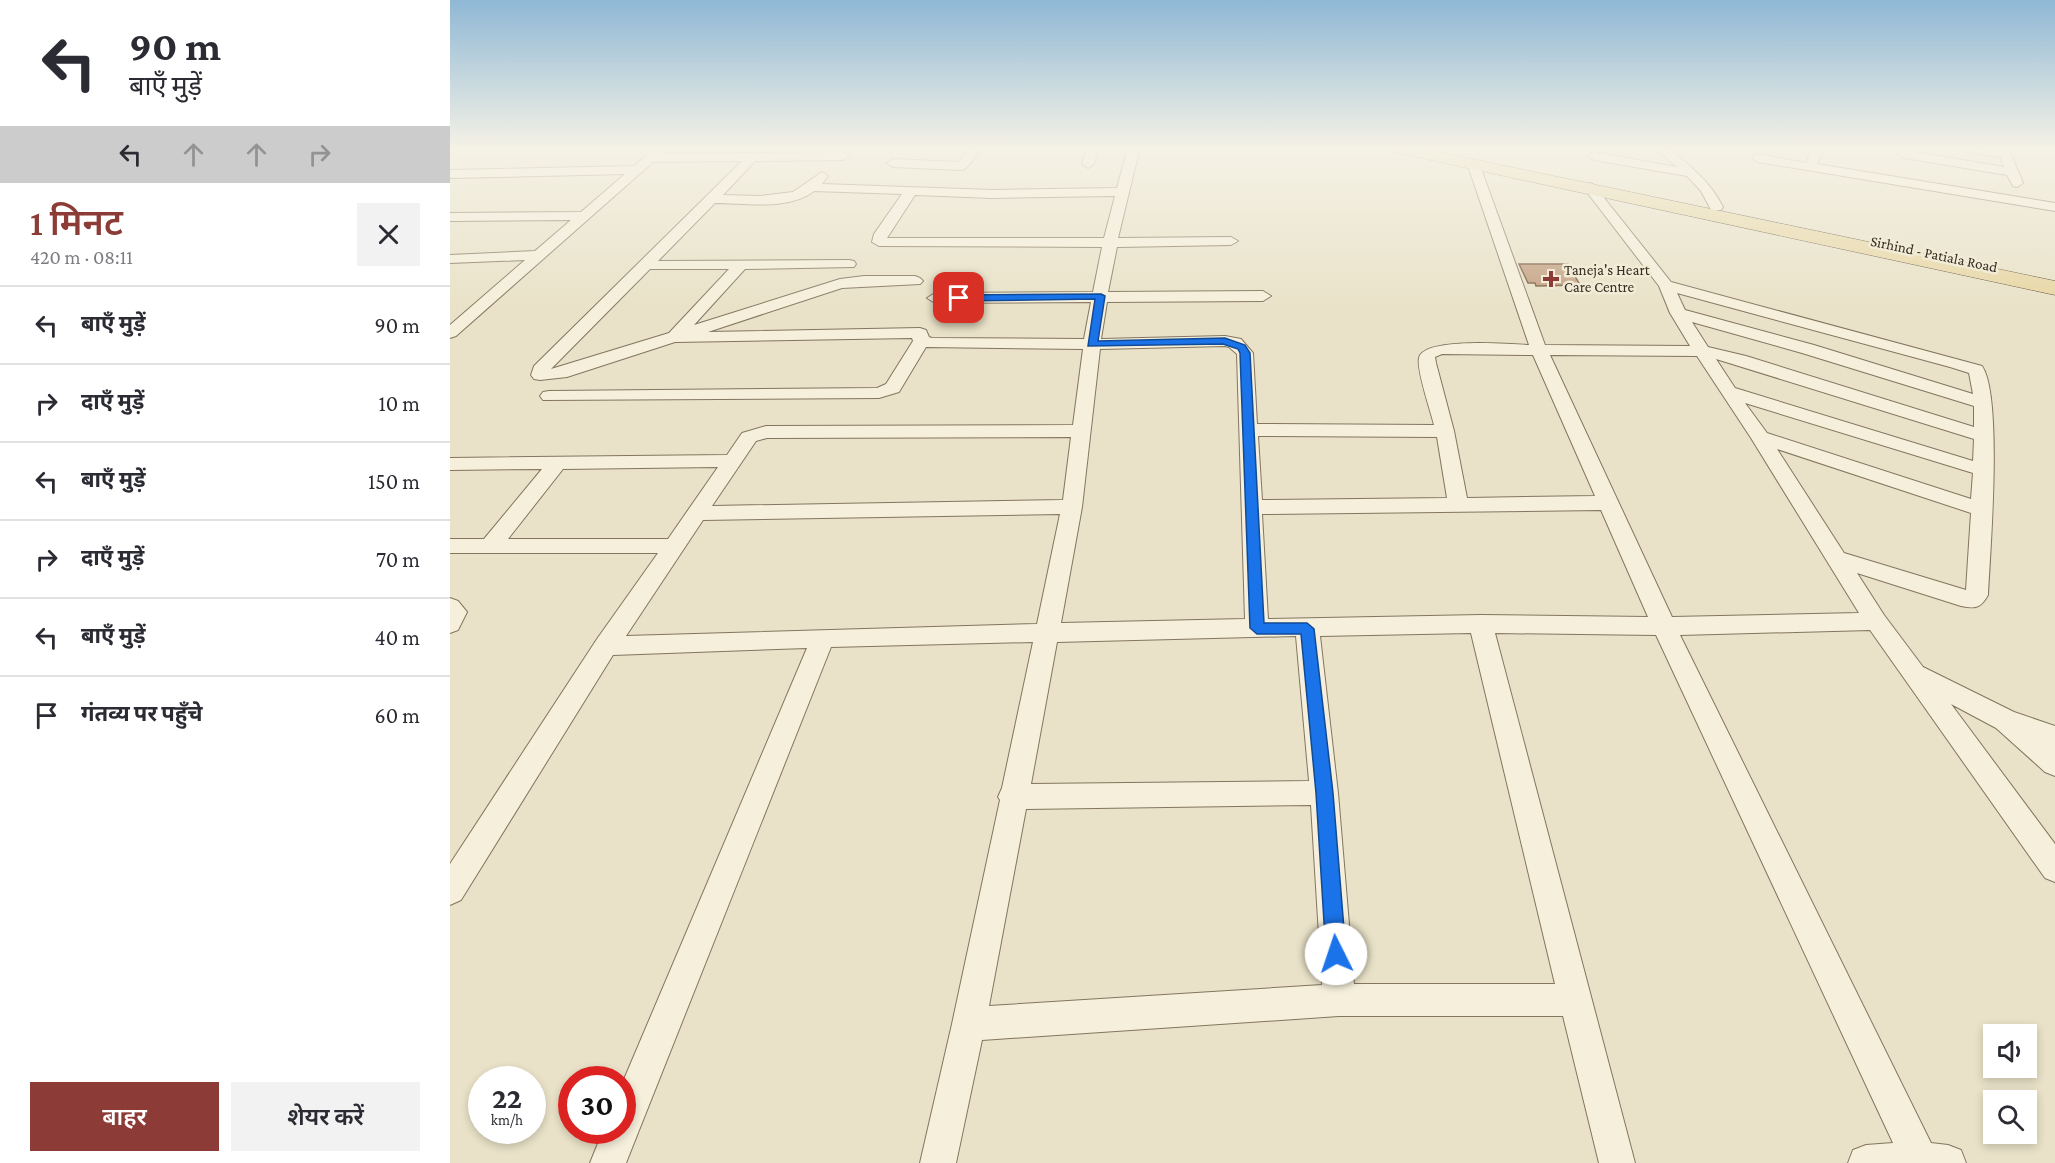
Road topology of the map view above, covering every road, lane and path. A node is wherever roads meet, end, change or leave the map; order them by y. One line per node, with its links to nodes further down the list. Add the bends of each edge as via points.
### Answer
1 (601, 201): 13 (street)
2 (710, 201): 20 (street)
3 (904, 201): 16 (street, via 879,242)
4 (1120, 201): 16 (street)
5 (1486, 201): 36 (street)
6 (1600, 201): 24 (street)
7 (1655, 201): 25 (main road)
8 (1688, 201): 11 (main road, Sirhind - Patiala Road)
9 (1714, 201): 11 (street)
10 (2022, 202): 12 (street)
11 (1716, 207): 22 (main road, Sirhind - Patiala Road)
12 (2055, 207)
13 (585, 216): 14 (street); 17 (street)
14 (450, 217)
15 (1231, 241): 16 (street)
16 (1112, 243): 26 (street)
17 (541, 255): 18 (street); 29 (street)
18 (450, 259)
19 (849, 264): 21 (street)
20 (644, 265): 21 (street); 33 (street, via 538,373 561,373)
21 (741, 265): 33 (street)
22 (2055, 280)
23 (915, 281): 33 (street, via 864,280 840,284)
24 (1666, 285): 31 (street); 40 (street, via 1968,367 1979,375)
25 (2055, 288)
26 (1101, 296): 27 (street); 28 (street); 35 (street)
27 (1263, 296)
28 (935, 298)
29 (475, 312): 30 (street); 32 (street)
30 (450, 313)
31 (1678, 313): 37 (street); 40 (street)
32 (450, 333)
33 (674, 337): 34 (street, via 920,333)
34 (921, 341): 35 (street); 39 (street, via 893,388 879,393)
35 (1092, 344): 41 (street, via 1235,343 1245,353); 42 (street)
36 (1538, 348): 37 (street); 43 (street, via 1442,349 1427,356); 50 (street)
37 (1702, 351): 38 (street); 44 (street)
38 (1728, 392): 45 (street); 49 (street)
39 (549, 396)
40 (1983, 403): 44 (street)
41 (1250, 430): 43 (street); 53 (street)
42 (1083, 431): 46 (street, via 766,432 749,437); 52 (street)
43 (1445, 431): 51 (street)
44 (1981, 435): 49 (street)
45 (1760, 437): 54 (street); 59 (street)
46 (734, 461): 47 (street); 55 (street)
47 (558, 462): 48 (street); 57 (street)
48 (450, 464)
49 (1983, 470): 54 (street)
50 (1609, 503): 51 (street); 64 (street)
51 (1458, 504): 53 (street)
52 (1072, 507): 55 (street); 67 (street)
53 (1252, 507): 65 (street)
54 (1981, 509): 59 (street, via 1977,595 1973,600)
55 (699, 513): 58 (street)
56 (450, 546): 57 (street)
57 (490, 546): 58 (street)
58 (675, 546): 69 (street)
59 (1836, 558): 61 (street)
60 (450, 607): 62 (street, via 455,612)
61 (1876, 621): 64 (street); 70 (street)
62 (450, 624)
63 (1481, 624): 64 (street); 66 (street); 79 (street)
64 (1664, 626): 83 (street)
65 (1257, 628): 66 (street); 67 (street)
66 (1307, 629): 74 (street)
67 (1046, 633): 68 (street); 75 (street)
68 (823, 638): 69 (street); 81 (street)
69 (606, 646): 77 (street)
70 (1913, 672): 71 (street); 76 (street)
71 (2005, 720): 72 (street); 73 (street)
72 (2055, 737)
73 (2055, 764)
74 (1324, 793): 75 (street); 78 (street)
75 (1012, 797): 80 (street)
76 (2055, 868)
77 (450, 890)
78 (1339, 1000): 79 (street); 80 (street)
79 (1577, 1000): 86 (street)
80 (969, 1024): 85 (street)
81 (636, 1096)
82 (616, 1144): 84 (street)
83 (1934, 1162): 87 (street)
84 (608, 1163)
85 (939, 1163)
86 (1617, 1163)
87 (1866, 1163)

